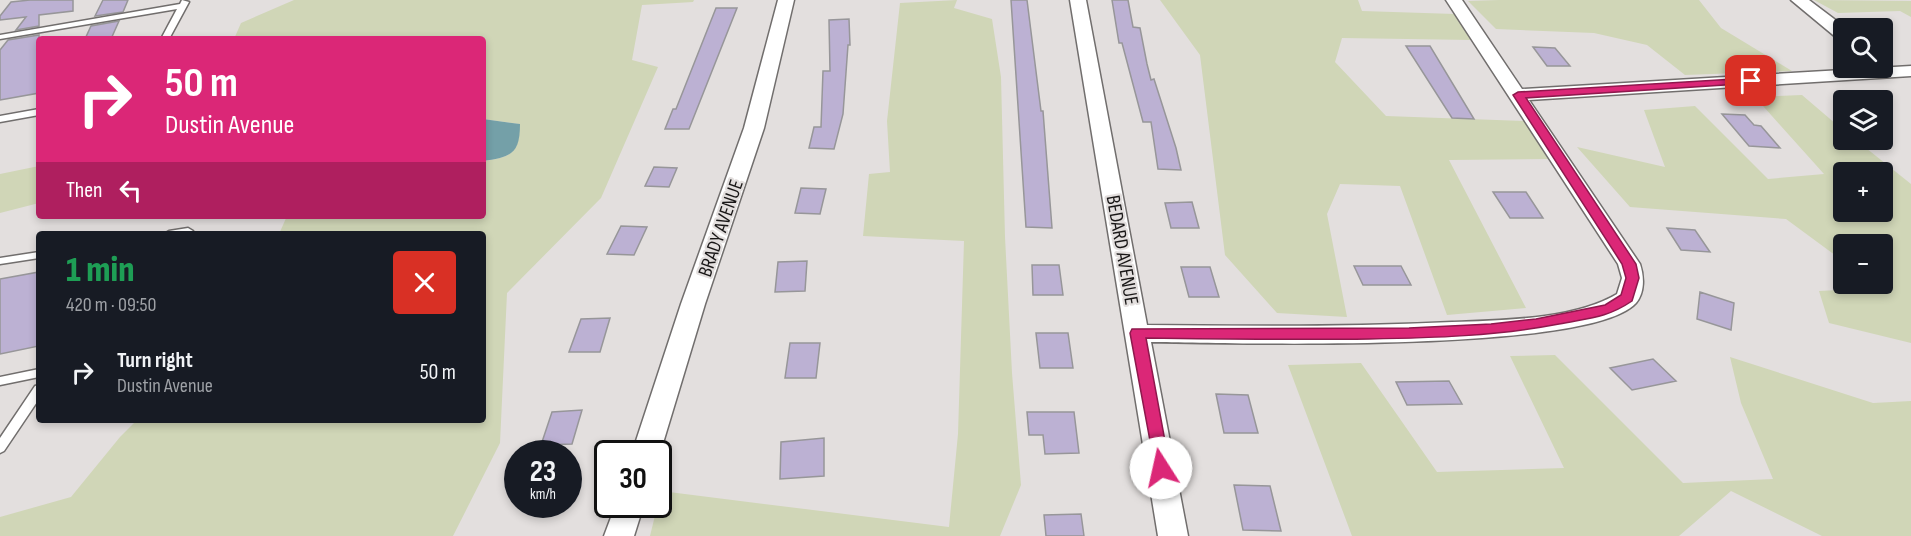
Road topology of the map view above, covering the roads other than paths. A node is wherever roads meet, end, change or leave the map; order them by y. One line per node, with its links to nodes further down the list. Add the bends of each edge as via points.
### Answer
1 (786, 0): 21 (street, BRADY AVENUE, via 754,128)
2 (1078, 0): 17 (street, BEDARD AVENUE)
3 (1454, 0): 12 (street)
4 (1799, 0): 6 (street)
5 (184, 3): 7 (lane); 8 (lane)
6 (1833, 26)
7 (167, 36)
8 (0, 37)
9 (1893, 70): 10 (street)
10 (1911, 71)
11 (1833, 73): 12 (street)
12 (1518, 95): 17 (street, via 1629,264 1633,278 1627,298 1609,309 1525,325 1409,333)
13 (36, 113): 14 (lane)
14 (0, 120)
15 (36, 255): 16 (lane)
16 (0, 261)
17 (1137, 333): 25 (street, BEDARD AVENUE)
18 (36, 374): 19 (lane)
19 (0, 381)
20 (36, 394): 22 (lane)
21 (650, 440)
22 (0, 448)
23 (625, 518): 24 (street)
24 (619, 536)
25 (1173, 536)

